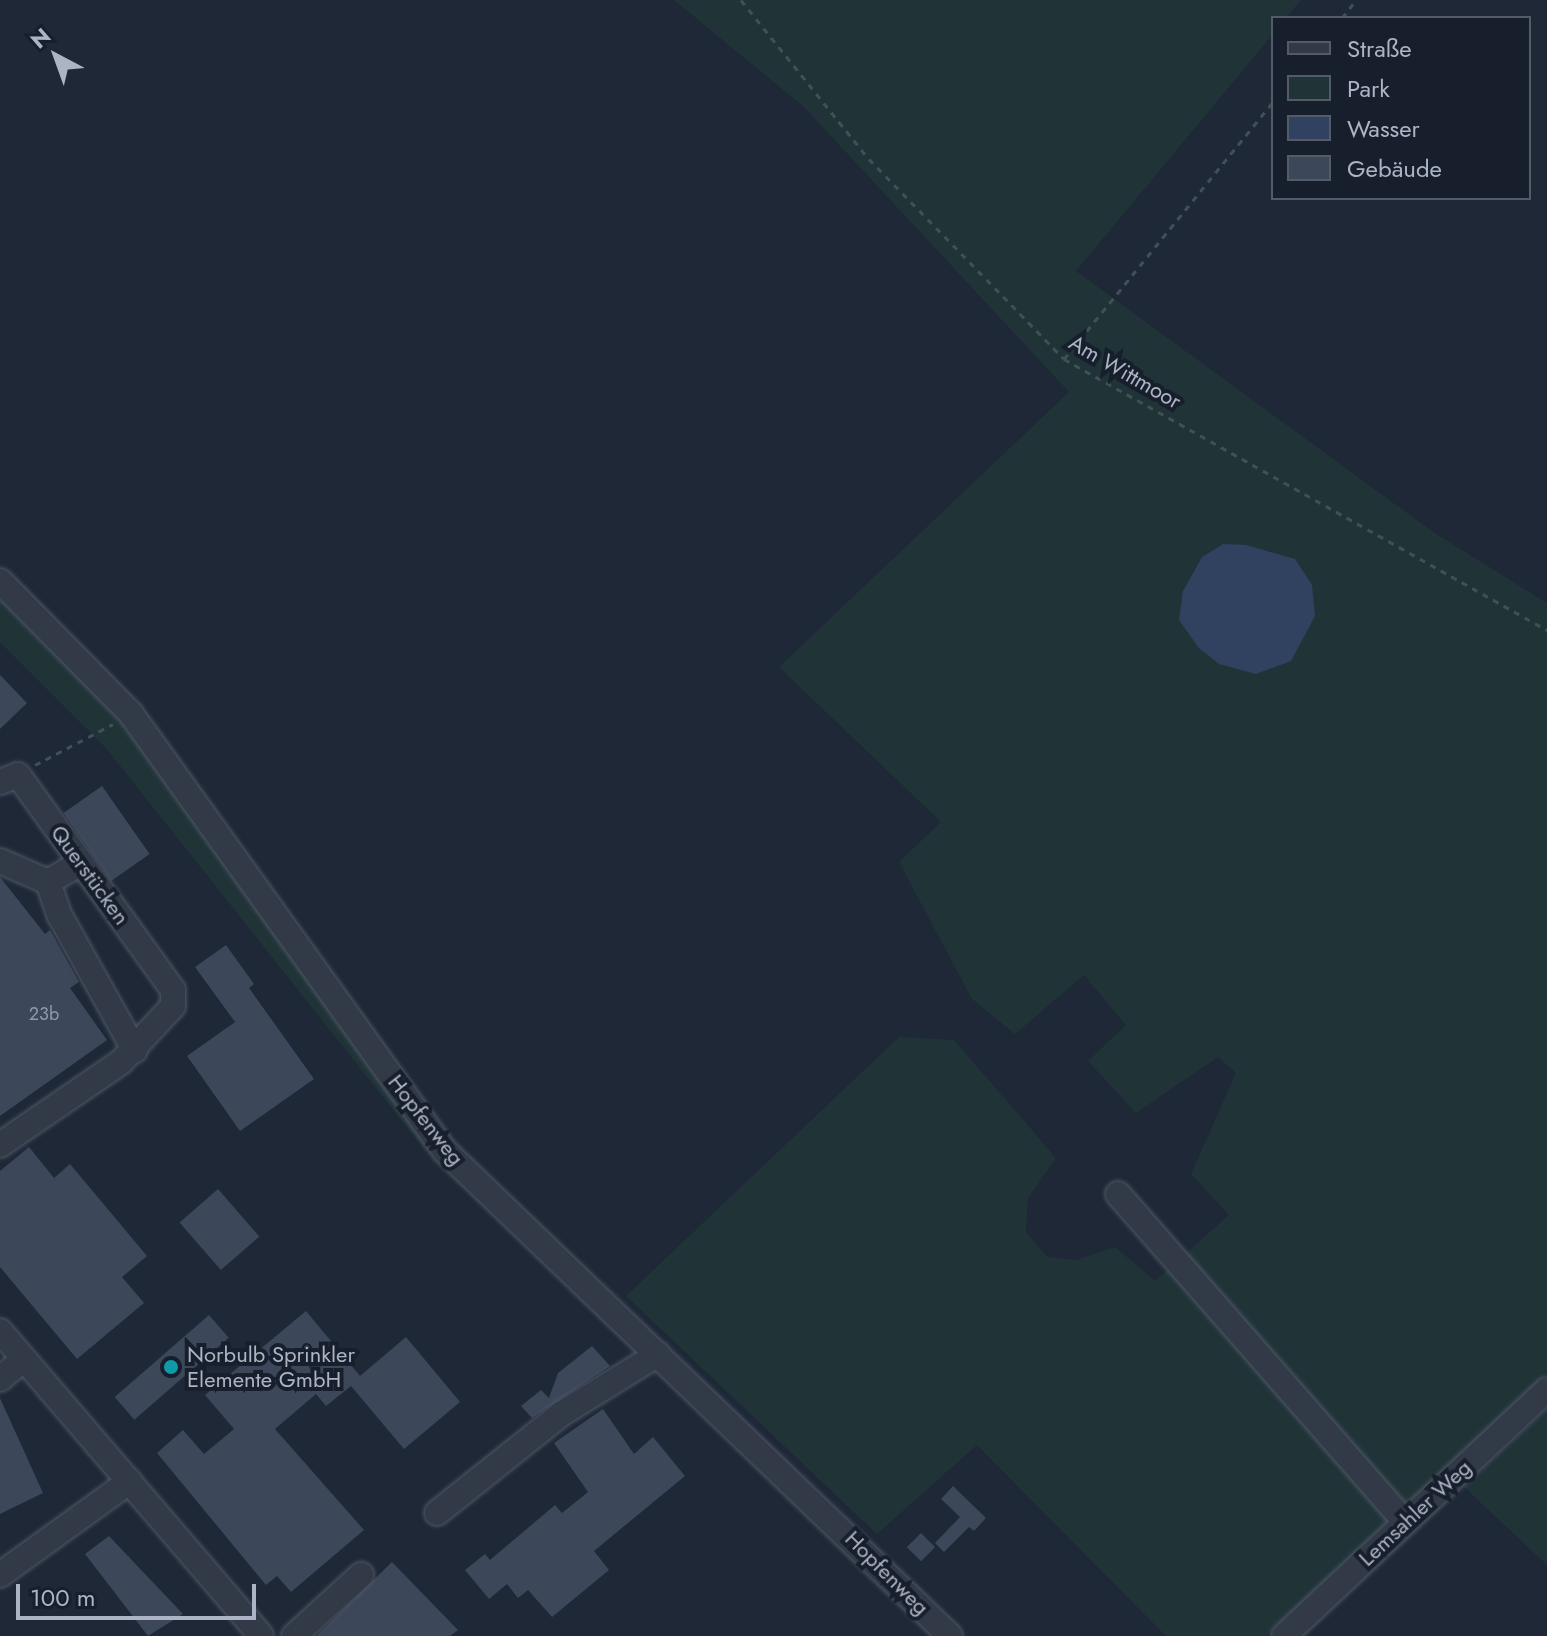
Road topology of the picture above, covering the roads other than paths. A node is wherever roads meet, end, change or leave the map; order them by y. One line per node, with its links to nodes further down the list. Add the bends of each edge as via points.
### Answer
1 (0, 581): 10 (street, Hopfenweg, via 131,714 445,1151)
2 (9, 778): 4 (street, Querstücken)
3 (0, 861): 5 (street)
4 (81, 863): 5 (street); 6 (street, Querstücken, via 173,990 173,1006)
5 (48, 882): 6 (street, via 60,916)
6 (135, 1051): 7 (street)
7 (0, 1145)
8 (1118, 1194): 16 (street)
9 (0, 1331): 11 (street)
10 (658, 1354): 15 (street, via 561,1414); 21 (street, Hopfenweg)
11 (24, 1359): 12 (street); 14 (street)
12 (0, 1379)
13 (1547, 1390): 16 (street, Lemsahler Weg)
14 (130, 1481): 17 (street); 19 (street)
15 (437, 1513)
16 (1405, 1522): 22 (street, Lemsahler Weg)
17 (0, 1575)
18 (361, 1575): 20 (street)
19 (261, 1636)
20 (294, 1636)
21 (950, 1636)
22 (1284, 1636)

